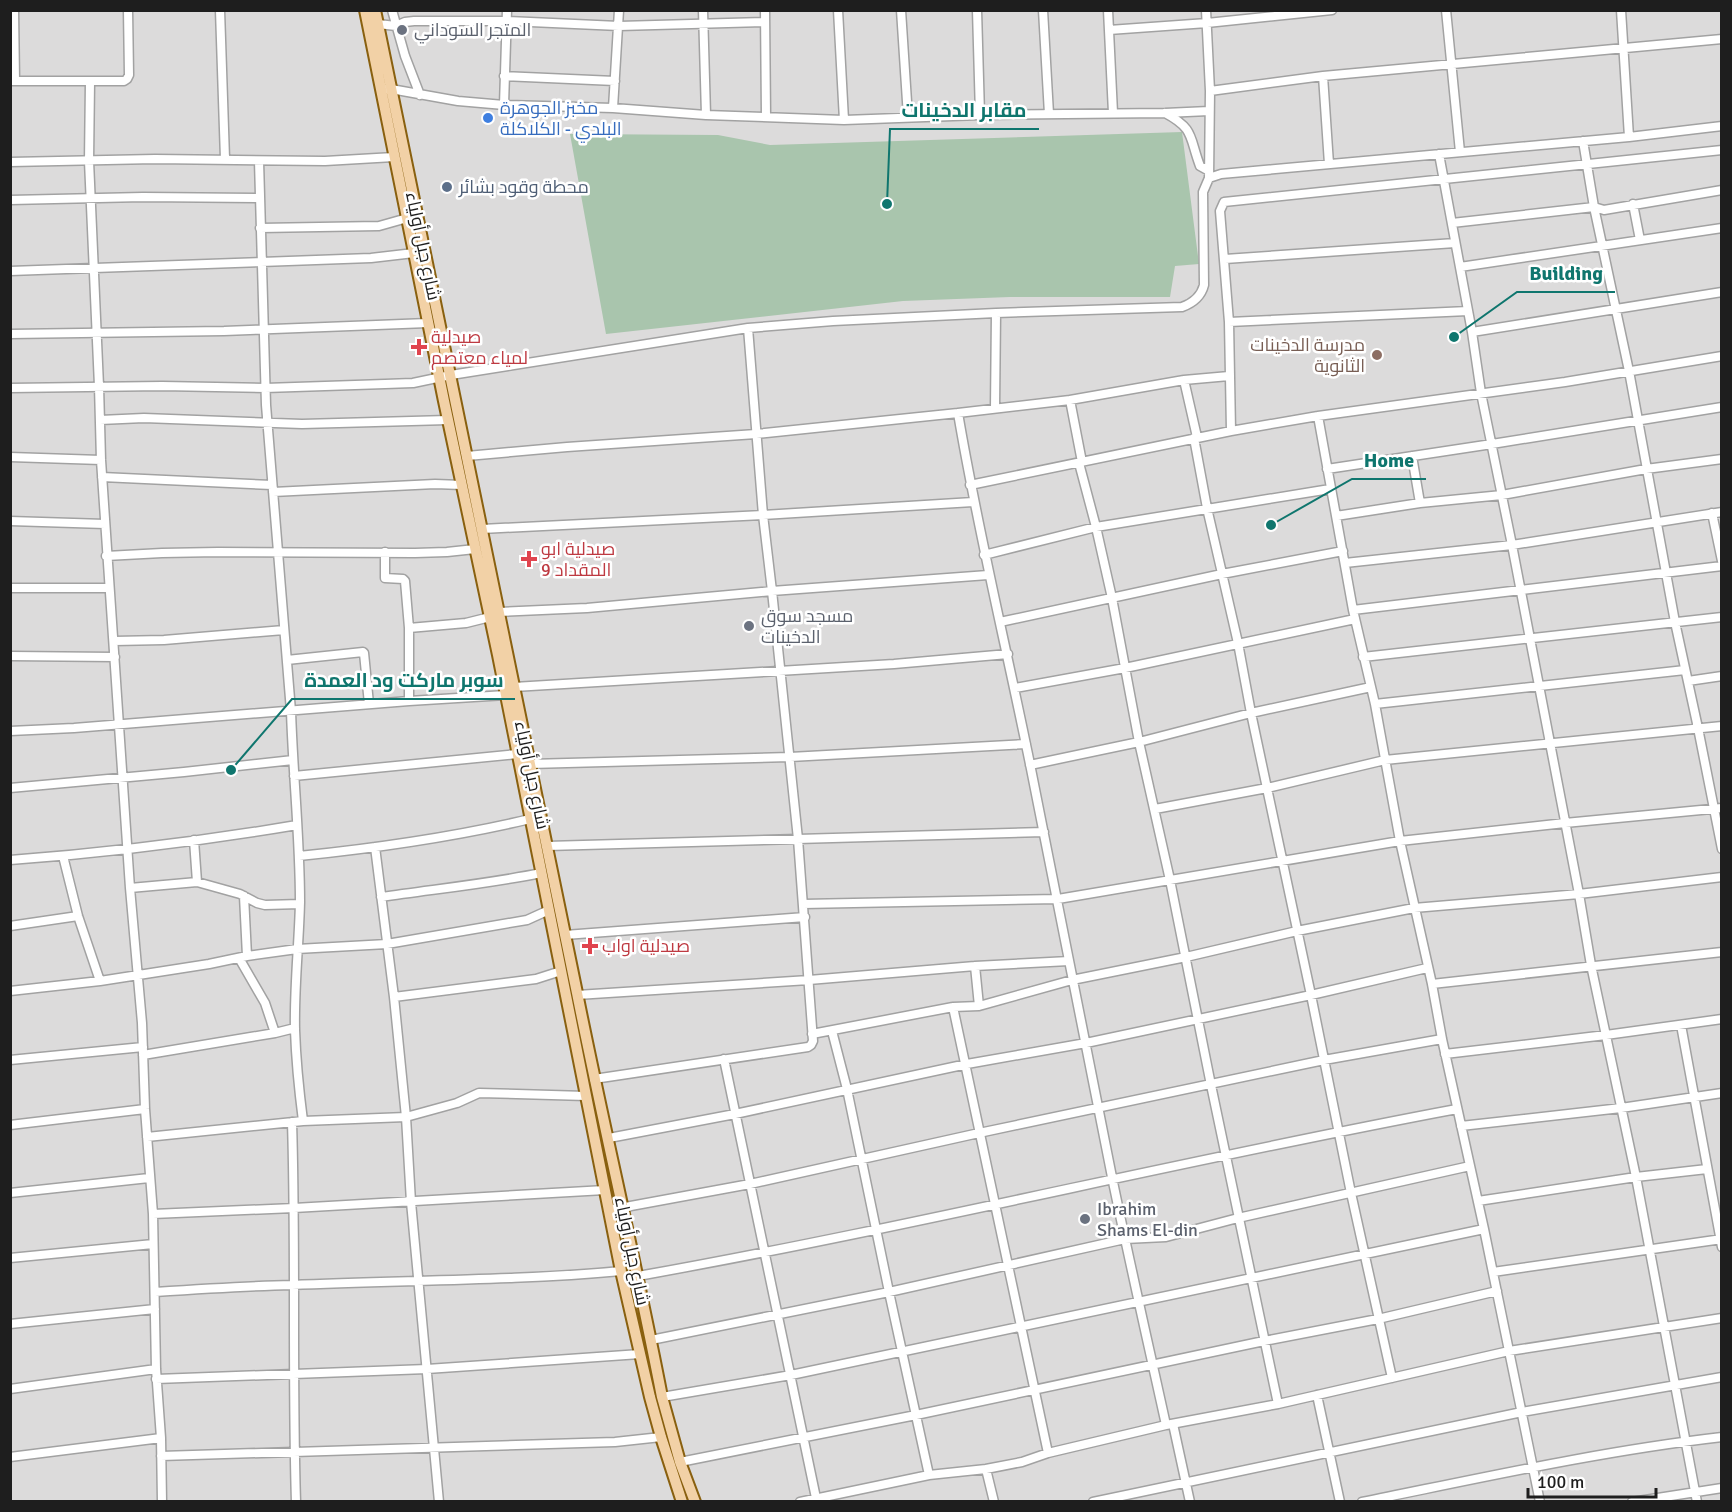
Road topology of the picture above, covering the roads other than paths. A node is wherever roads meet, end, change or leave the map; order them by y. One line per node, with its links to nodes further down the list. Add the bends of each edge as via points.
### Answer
1 (14, 10): 33 (street)
2 (128, 10): 35 (street, via 128,79)
3 (220, 10): 57 (street)
4 (365, 10): 36 (main road, شارع جبل أولياء)
5 (375, 10): 23 (main road, شارع جبل أولياء)
6 (392, 10): 25 (street)
7 (507, 10): 20 (street)
8 (619, 10): 26 (street)
9 (703, 10): 24 (street)
10 (765, 10): 21 (street)
11 (838, 10): 49 (street)
12 (902, 10): 48 (street)
13 (977, 10): 46 (street)
14 (1043, 10): 44 (street)
15 (1108, 10): 27 (street)
16 (1206, 10): 22 (street)
17 (1332, 10): 22 (street)
18 (1446, 10): 30 (street)
19 (1621, 10): 29 (street)
20 (506, 21): 25 (street, via 414,21); 26 (street); 31 (street)
21 (765, 22): 24 (street); 47 (street)
22 (1206, 23): 27 (street); 37 (street)
23 (378, 24): 25 (street); 36 (main road, شارع جبل أولياء)
24 (703, 24): 26 (street); 45 (street)
25 (396, 26): 38 (street)
26 (619, 26): 34 (street)
27 (1109, 30): 42 (street)
28 (1722, 39): 29 (street)
29 (1624, 49): 30 (street); 51 (street)
30 (1451, 63): 32 (street); 54 (street)
31 (504, 76): 34 (street); 39 (street)
32 (1323, 76): 37 (street); 61 (street)
33 (13, 81): 35 (street)
34 (615, 81): 40 (street)
35 (90, 82): 58 (street)
36 (386, 90): 38 (street); 56 (main road, شارع جبل أولياء); 71 (main road, شارع جبل أولياء)
37 (1210, 91): 41 (street)
38 (420, 95): 39 (street)
39 (504, 105): 40 (street)
40 (613, 108): 45 (street)
41 (1209, 111): 43 (street); 63 (street)
42 (1113, 113): 43 (street); 44 (street)
43 (1165, 113): 63 (street, via 1187,129 1200,166)
44 (1048, 114): 46 (street)
45 (706, 115): 47 (street)
46 (980, 115): 48 (street)
47 (766, 117): 49 (street)
48 (908, 117): 49 (street)
49 (844, 120)
50 (1722, 126): 51 (street)
51 (1629, 137): 52 (street)
52 (1583, 141): 54 (street); 62 (street)
53 (1722, 150): 62 (street)
54 (1460, 152): 55 (street)
55 (1439, 154): 61 (street); 64 (street)
56 (394, 158): 59 (street); 72 (main road, شارع جبل أولياء)
57 (225, 159): 58 (street); 59 (street)
58 (89, 161): 60 (street); 67 (street)
59 (259, 161): 66 (street)
60 (10, 162)
61 (1329, 164): 63 (street)
62 (1587, 164): 64 (street); 70 (street)
63 (1209, 174): 88 (street, via 1203,192 1204,285 1198,298 1188,305)
64 (1443, 180): 73 (street); 80 (street, via 1224,202 1220,211)
65 (1722, 190): 69 (street)
66 (259, 198): 67 (street); 74 (street)
67 (90, 199): 68 (street); 83 (street)
68 (10, 200)
69 (1633, 204): 70 (street, via 1604,210); 76 (street)
70 (1594, 207): 73 (street); 78 (street)
71 (418, 215): 72 (street); 98 (main road, شارع جبل أولياء)
72 (406, 218): 74 (street, via 379,226); 79 (main road, شارع جبل أولياء)
73 (1452, 223): 77 (street)
74 (260, 228): 81 (street)
75 (1722, 228): 76 (street)
76 (1640, 240): 78 (street)
77 (1455, 243): 80 (street); 82 (street)
78 (1602, 246): 82 (street); 86 (street)
79 (414, 253): 81 (street); 90 (main road, شارع جبل أولياء)
80 (1225, 259): 89 (street)
81 (262, 261): 83 (street); 92 (street)
82 (1460, 267): 87 (street)
83 (94, 268): 84 (street); 94 (street)
84 (10, 271)
85 (1722, 292): 86 (street)
86 (1616, 310): 93 (street); 97 (street)
87 (1468, 311): 89 (street); 93 (street)
88 (996, 313): 91 (street); 108 (street)
89 (1229, 322): 99 (street)
90 (428, 323): 92 (street); 100 (main road, شارع جبل أولياء)
91 (748, 328): 98 (street); 116 (street)
92 (264, 329): 94 (street); 104 (street)
93 (1472, 332): 105 (street)
94 (97, 333): 95 (street); 102 (street)
95 (10, 334)
96 (1722, 356): 97 (street)
97 (1629, 371): 105 (street); 113 (street)
98 (451, 375): 100 (street); 119 (main road, شارع جبل أولياء)
99 (1229, 376): 101 (street); 115 (street)
100 (439, 377): 104 (street, via 413,383); 112 (main road, شارع جبل أولياء)
101 (1184, 380): 106 (street); 117 (street)
102 (99, 387): 103 (street); 104 (street); 111 (street)
103 (10, 388)
104 (265, 388): 114 (street)
105 (1481, 393): 110 (street); 118 (street)
106 (1070, 400): 108 (street); 124 (street)
107 (1722, 407): 113 (street)
108 (995, 408): 109 (street)
109 (958, 413): 116 (street); 129 (street)
110 (1318, 416): 115 (street); 125 (street)
111 (100, 420): 114 (street); 123 (street)
112 (448, 420): 114 (street); 128 (main road, شارع جبل أولياء)
113 (1637, 421): 118 (street); 126 (street)
114 (267, 424): 130 (street)
115 (1231, 431): 117 (street)
116 (756, 434): 119 (street); 138 (street)
117 (1196, 438): 124 (street); 135 (street)
118 (1492, 444): 120 (street); 132 (street)
119 (467, 456): 144 (main road, شارع جبل أولياء)
120 (1412, 456): 125 (street); 134 (street)
121 (10, 457): 123 (street)
122 (1722, 459): 126 (street)
123 (100, 460): 127 (street)
124 (1080, 462): 129 (street); 143 (street)
125 (1327, 469): 131 (street)
126 (1646, 469): 132 (street); 141 (street)
127 (102, 477): 130 (street); 142 (street)
128 (462, 485): 130 (street); 146 (main road, شارع جبل أولياء)
129 (970, 485): 133 (street)
130 (272, 489): 149 (street)
131 (1330, 489): 135 (street); 139 (street)
132 (1502, 495): 134 (street); 145 (street)
133 (973, 502): 138 (street); 150 (street)
134 (1420, 503): 139 (street)
135 (1207, 508): 143 (street); 156 (street)
136 (1722, 512): 137 (street)
137 (1712, 513): 141 (street); 152 (street)
138 (763, 515): 144 (street); 161 (street)
139 (1336, 516): 147 (street)
140 (10, 521): 142 (street)
141 (1657, 521): 145 (street); 155 (street)
142 (105, 524): 151 (street)
143 (1096, 528): 150 (street); 162 (street)
144 (482, 529): 163 (main road, شارع جبل أولياء)
145 (1512, 545): 153 (street); 160 (street)
146 (475, 549): 148 (street); 163 (main road, شارع جبل أولياء)
147 (1343, 551): 153 (street); 156 (street)
148 (385, 552): 149 (street); 168 (street, via 385,578 405,581)
149 (278, 553): 151 (street); 169 (street)
150 (984, 555): 157 (street)
151 (106, 556): 159 (street)
152 (1722, 561)
153 (1344, 563): 164 (street)
154 (1722, 566): 155 (street)
155 (1667, 573): 160 (street); 167 (street)
156 (1222, 574): 162 (street); 172 (street)
157 (988, 575): 161 (street); 166 (street)
158 (10, 588): 159 (street)
159 (109, 588): 171 (street)
160 (1520, 590): 164 (street); 170 (street)
161 (772, 591): 163 (street); 179 (street)
162 (1112, 598): 166 (street); 178 (street)
163 (494, 614): 168 (street, via 466,623); 186 (main road, شارع جبل أولياء)
164 (1354, 615): 172 (street); 176 (street)
165 (1722, 616): 167 (street)
166 (1000, 622): 173 (street)
167 (1675, 622): 170 (street); 180 (street)
168 (409, 628): 187 (street)
169 (284, 630): 171 (street); 177 (street)
170 (1530, 637): 176 (street); 183 (street)
171 (114, 641): 175 (street)
172 (1238, 643): 178 (street); 191 (street)
173 (1008, 654): 179 (street); 185 (street)
174 (10, 657): 175 (street)
175 (115, 657): 192 (street)
176 (1363, 657): 184 (street)
177 (287, 660): 188 (street, via 363,652); 190 (street)
178 (1125, 668): 185 (street); 196 (street)
179 (781, 670): 186 (street); 200 (street)
180 (1685, 670): 182 (street); 183 (street)
181 (1722, 675): 182 (street)
182 (1688, 681): 194 (street)
183 (1539, 686): 189 (street); 198 (street)
184 (1371, 687): 189 (street); 191 (street)
185 (1015, 688): 197 (street)
186 (510, 691): 187 (street); 199 (main road, شارع جبل أولياء); 203 (main road, شارع جبل أولياء)
187 (409, 701): 188 (street)
188 (369, 704): 190 (street)
189 (1375, 704): 202 (street)
190 (291, 711): 192 (street); 201 (street)
191 (1251, 713): 196 (street); 208 (street)
192 (118, 724): 195 (street); 206 (street)
193 (1722, 726): 194 (street)
194 (1698, 728): 198 (street); 210 (street)
195 (10, 731)
196 (1139, 742): 204 (street); 211 (street)
197 (1026, 744): 200 (street); 204 (street)
198 (1550, 744): 202 (street); 213 (street)
199 (517, 754): 205 (street); 209 (main road, شارع جبل أولياء)
200 (790, 757): 203 (street); 216 (street)
201 (293, 760): 205 (street); 206 (street)
202 (1386, 760): 208 (street); 218 (street)
203 (531, 764): 209 (main road, شارع جبل أولياء)
204 (1030, 765): 215 (street)
205 (294, 776): 214 (street)
206 (123, 778): 207 (street); 221 (street)
207 (10, 788)
208 (1267, 788): 211 (street); 226 (street)
209 (531, 793): 212 (main road, شارع جبل أولياء); 219 (main road, شارع جبل أولياء)
210 (1717, 808): 213 (street); 222 (street)
211 (1155, 810): 229 (street)
212 (530, 819): 220 (street, via 486,830); 227 (main road, شارع جبل أولياء)
213 (1565, 823): 218 (street); 232 (street)
214 (297, 825): 217 (street); 224 (street)
215 (1044, 832): 216 (street); 235 (street)
216 (798, 839): 219 (street); 237 (street)
217 (194, 840): 221 (street); 230 (street)
218 (1400, 842): 226 (street); 238 (street)
219 (547, 846): 244 (main road, شارع جبل أولياء)
220 (375, 847): 224 (street); 234 (street)
221 (127, 849): 223 (street); 231 (street)
222 (1722, 849)
223 (63, 856): 225 (street); 240 (street)
224 (299, 856): 236 (street)
225 (10, 860)
226 (1283, 860): 229 (street); 243 (street)
227 (541, 873): 234 (street); 239 (main road, شارع جبل أولياء)
228 (1722, 877): 232 (street)
229 (1170, 880): 235 (street); 249 (street)
230 (197, 882): 231 (street); 233 (street)
231 (130, 888): 255 (street)
232 (1579, 894): 238 (street); 251 (street)
233 (244, 896): 236 (street, via 265,905); 248 (street)
234 (381, 897): 245 (street)
235 (1058, 899): 237 (street); 250 (street)
236 (300, 904): 246 (street)
237 (803, 904): 241 (street)
238 (1414, 908): 243 (street); 253 (street)
239 (549, 910): 245 (street, via 526,920); 254 (main road, شارع جبل أولياء)
240 (78, 916): 242 (street); 258 (street)
241 (805, 917): 244 (street); 256 (street)
242 (10, 926)
243 (1297, 931): 249 (street); 262 (street)
244 (565, 934): 261 (main road, شارع جبل أولياء)
245 (387, 944): 246 (street); 263 (street)
246 (297, 949): 248 (street); 269 (street)
247 (1722, 952): 251 (street)
248 (243, 957): 255 (street); 271 (street)
249 (1186, 957): 257 (street); 267 (street)
250 (1070, 961): 252 (street); 257 (street)
251 (1591, 965): 259 (street); 273 (street)
252 (975, 966): 256 (street); 264 (street)
253 (1427, 968): 259 (street); 262 (street)
254 (561, 971): 263 (street, via 536,979); 286 (main road, شارع جبل أولياء)
255 (138, 976): 258 (street); 276 (street)
256 (809, 980): 261 (street); 272 (street)
257 (1072, 980): 264 (street); 275 (street)
258 (100, 981): 260 (street)
259 (1432, 984): 274 (street)
260 (10, 991)
261 (577, 995): 282 (main road, شارع جبل أولياء)
262 (1311, 995): 267 (street); 280 (street)
263 (394, 997): 293 (street)
264 (979, 1006): 265 (street)
265 (954, 1007): 270 (street); 281 (street)
266 (1722, 1019): 268 (street)
267 (1198, 1020): 275 (street); 283 (street)
268 (1681, 1025): 273 (street); 287 (street)
269 (295, 1028): 271 (street); 294 (street)
270 (832, 1031): 272 (street); 284 (street)
271 (275, 1033): 276 (street)
272 (812, 1034): 278 (street, via 813,1041 808,1047)
273 (1606, 1035): 277 (street); 289 (street)
274 (1442, 1039): 277 (street); 280 (street)
275 (1086, 1043): 281 (street); 288 (street)
276 (143, 1051): 279 (street); 290 (street)
277 (1445, 1054): 291 (street)
278 (724, 1059): 282 (street); 292 (street)
279 (10, 1060)
280 (1324, 1060): 283 (street); 298 (street)
281 (967, 1064): 284 (street); 299 (street)
282 (594, 1079): 301 (main road, شارع جبل أولياء)
283 (1211, 1085): 288 (street); 302 (street)
284 (847, 1089): 292 (street); 303 (street)
285 (1722, 1093): 287 (street)
286 (586, 1096): 293 (street, via 479,1093); 310 (main road, شارع جبل أولياء)
287 (1695, 1097): 289 (street); 305 (street)
288 (1098, 1108): 299 (street); 308 (street)
289 (1621, 1108): 297 (street); 306 (street)
290 (145, 1109): 296 (street); 300 (street)
291 (1457, 1109): 297 (street); 298 (street)
292 (735, 1114): 301 (street); 309 (street)
293 (406, 1117): 294 (street); 314 (street)
294 (303, 1121): 295 (street)
295 (292, 1122): 300 (street); 317 (street)
296 (10, 1125)
297 (1461, 1126): 304 (street)
298 (1338, 1131): 302 (street); 312 (street)
299 (980, 1133): 303 (street); 315 (street)
300 (147, 1137): 307 (street)
301 (609, 1138): 316 (main road, شارع جبل أولياء)
302 (1226, 1154): 308 (street); 320 (street)
303 (862, 1160): 309 (street); 322 (street)
304 (1470, 1166): 312 (street); 313 (street)
305 (1707, 1169): 306 (street); 324 (street)
306 (1636, 1177): 313 (street); 326 (street)
307 (149, 1178): 311 (street); 319 (street)
308 (1112, 1179): 315 (street); 323 (street)
309 (750, 1184): 316 (street); 327 (street)
310 (604, 1190): 314 (street); 318 (main road, شارع جبل أولياء)
311 (10, 1193)
312 (1351, 1193): 320 (street); 328 (street)
313 (1478, 1201): 321 (street)
314 (411, 1202): 317 (street); 335 (street)
315 (996, 1204): 322 (street); 330 (street)
316 (623, 1207): 318 (street); 333 (main road, شارع جبل أولياء)
317 (294, 1208): 319 (street); 336 (street)
318 (609, 1210): 331 (main road, شارع جبل أولياء)
319 (153, 1214): 325 (street)
320 (1239, 1218): 323 (street, via 1166,1237); 334 (street)
321 (1484, 1229): 328 (street); 332 (street)
322 (877, 1230): 327 (street); 339 (street)
323 (1125, 1239): 330 (street); 340 (street)
324 (1721, 1242): 326 (street)
325 (153, 1244): 329 (street); 338 (street)
326 (1649, 1249): 332 (street); 347 (street)
327 (765, 1253): 333 (street); 342 (street)
328 (1365, 1254): 334 (street); 344 (street)
329 (10, 1258)
330 (1008, 1265): 339 (street); 346 (street)
331 (621, 1270): 335 (street); 352 (main road, شارع جبل أولياء)
332 (1493, 1272): 337 (street)
333 (638, 1276): 348 (main road, شارع جبل أولياء)
334 (1251, 1279): 340 (street); 349 (street)
335 (418, 1282): 336 (street); 355 (street)
336 (293, 1284): 338 (street); 356 (street)
337 (1497, 1291): 344 (street); 350 (street)
338 (155, 1292): 341 (street)
339 (889, 1292): 342 (street); 351 (street)
340 (1139, 1301): 346 (street); 353 (street)
341 (155, 1309): 345 (street); 354 (street)
342 (778, 1314): 348 (street); 357 (street)
343 (1722, 1318): 347 (street)
344 (1378, 1319): 349 (street); 359 (street)
345 (10, 1324)
346 (1022, 1328): 351 (street); 363 (street)
347 (1664, 1328): 350 (street); 361 (street)
348 (651, 1340): 365 (main road, شارع جبل أولياء)
349 (1264, 1341): 353 (street); 366 (street)
350 (1509, 1351): 359 (street); 367 (street)
351 (902, 1352): 357 (street); 368 (street)
352 (640, 1354): 355 (street); 370 (main road, شارع جبل أولياء)
353 (1153, 1365): 363 (street); 369 (street)
354 (156, 1369): 360 (street); 362 (street)
355 (427, 1369): 356 (street); 375 (street)
356 (293, 1375): 360 (street); 377 (street)
357 (791, 1375): 365 (street); 373 (street)
358 (1722, 1377): 361 (street)
359 (1392, 1378): 364 (street)
360 (156, 1379): 372 (street)
361 (1675, 1384): 367 (street); 374 (street)
362 (10, 1389)
363 (1035, 1390): 368 (street); 378 (street)
364 (1317, 1395): 366 (street); 376 (street)
365 (662, 1397): 381 (main road, شارع جبل أولياء)
366 (1278, 1404): 369 (street)
367 (1522, 1412): 376 (street); 382 (street)
368 (916, 1415): 373 (street); 384 (street)
369 (1169, 1425): 378 (street); 385 (street)
370 (661, 1437): 375 (street); 392 (main road, شارع جبل أولياء)
371 (1722, 1437): 374 (street)
372 (161, 1438): 379 (street); 380 (street)
373 (805, 1438): 381 (street); 388 (street)
374 (1685, 1441): 382 (street); 387 (street)
375 (434, 1449): 377 (street); 391 (street)
376 (1330, 1452): 385 (street); 398 (street)
377 (294, 1453): 379 (street); 390 (street)
378 (1048, 1453): 383 (street, via 1026,1462)
379 (161, 1456): 389 (street)
380 (10, 1457)
381 (680, 1462): 393 (main road, شارع جبل أولياء)
382 (1534, 1468): 399 (street); 400 (street)
383 (986, 1469): 384 (street); 395 (street)
384 (929, 1475): 388 (street)
385 (1185, 1482): 396 (street); 397 (street)
386 (1722, 1488): 387 (street)
387 (1695, 1491): 401 (street); 402 (street)
388 (816, 1498): 394 (street)
389 (162, 1502)
390 (296, 1502)
391 (438, 1502)
392 (682, 1502)
393 (694, 1502)
394 (800, 1502)
395 (994, 1502)
396 (1093, 1502)
397 (1190, 1502)
398 (1340, 1502)
399 (1362, 1502)
400 (1540, 1502)
401 (1632, 1502)
402 (1697, 1502)

